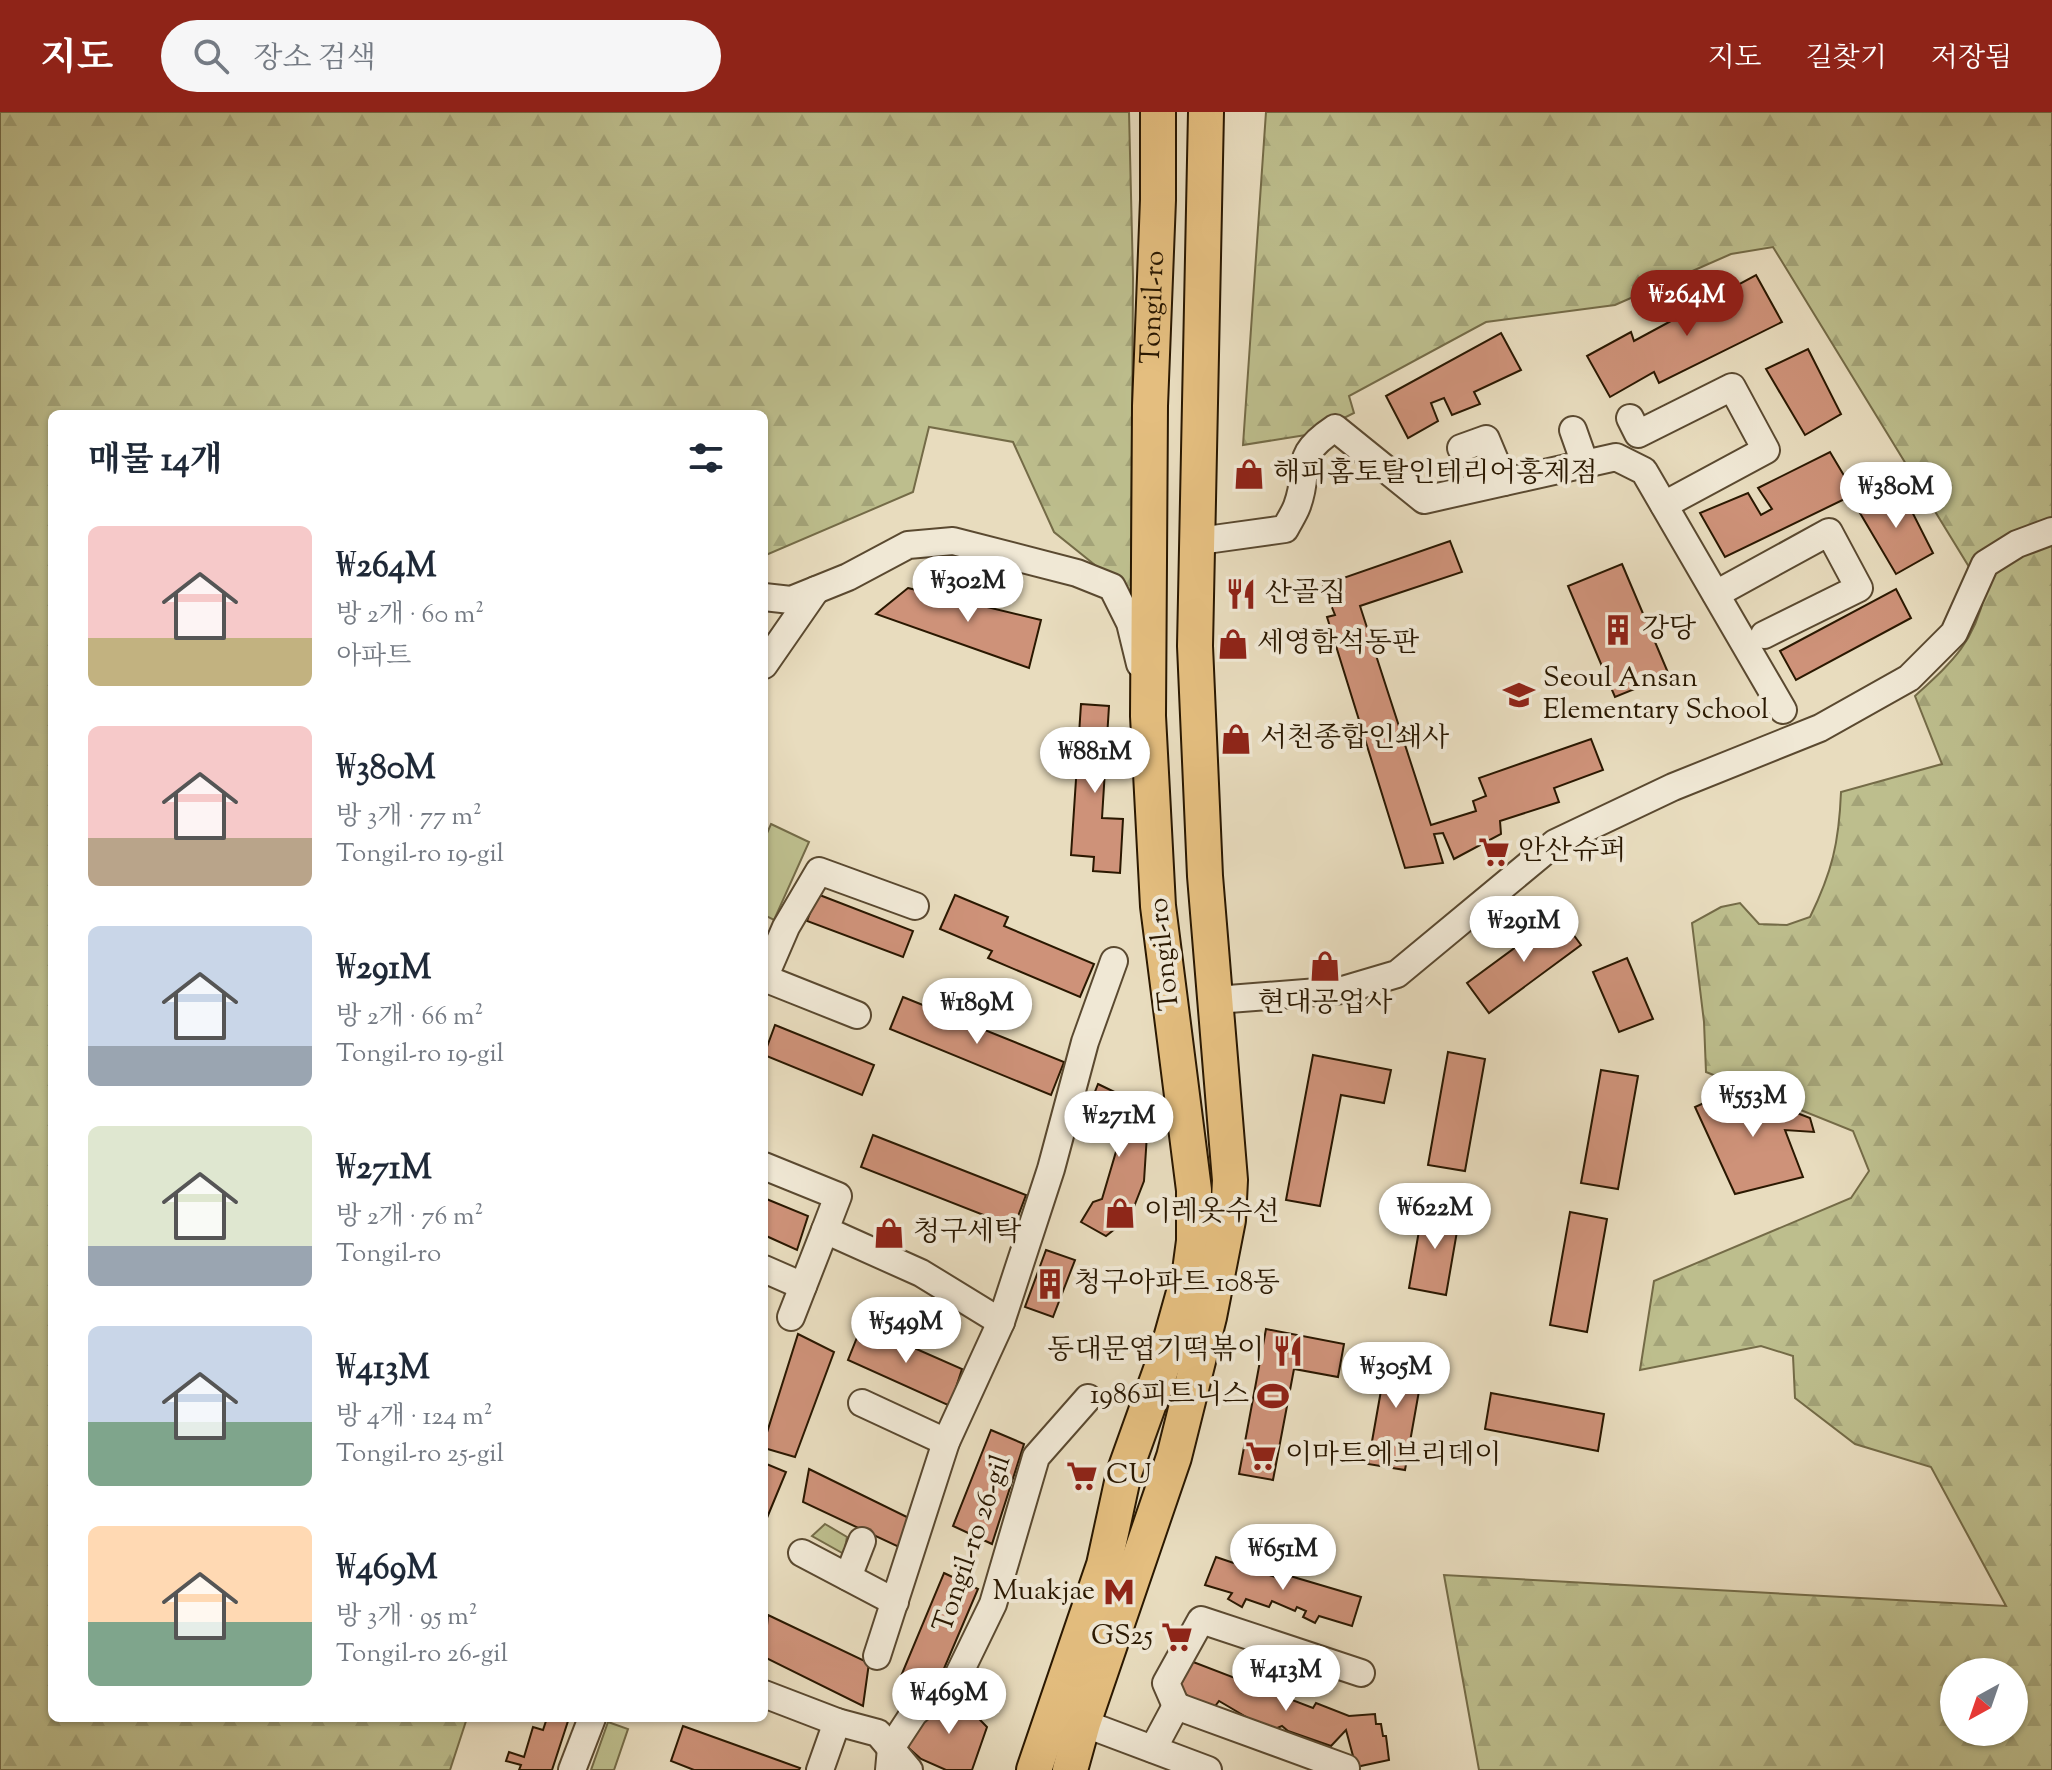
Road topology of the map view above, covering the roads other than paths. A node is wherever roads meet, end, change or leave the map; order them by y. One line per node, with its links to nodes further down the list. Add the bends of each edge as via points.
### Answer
1 (1158, 112): 17 (main road, Tongil-ro, via 1148,716)
2 (1206, 112): 10 (main road, Tongil-ro)
3 (1630, 418): 8 (street, via 1638,434 1732,387 1766,450)
4 (1573, 430): 6 (street)
5 (1461, 448): 7 (street, via 1486,439)
6 (1585, 464): 7 (street); 8 (street, via 1616,457 1644,471)
7 (1504, 482): 10 (street, via 1424,500 1335,428 1316,441 1303,461 1298,503 1285,529)
8 (1664, 505): 12 (street)
9 (2052, 531): 22 (street, via 1985,564 1954,633 1909,678 1820,728 1673,787 1555,843 1397,974 1343,990)
10 (1199, 541): 22 (main road, Tongil-ro, via 1196,681)
11 (816, 590): 13 (street, via 791,600); 15 (street); 17 (street, via 908,545 953,541 1112,587 1130,623 1142,676 1143,866)
12 (1716, 594): 14 (street, via 1829,532 1859,588); 16 (street)
13 (768, 597)
14 (1764, 635)
15 (769, 651)
16 (1783, 710)
17 (1157, 868): 26 (main road, Tongil-ro, via 1194,1190)
18 (915, 906): 20 (street, via 819,871)
19 (1114, 961): 30 (street)
20 (768, 969)
21 (768, 980): 23 (street)
22 (1216, 1000): 26 (main road, Tongil-ro, via 1230,1180 1228,1220)
23 (857, 1015)
24 (768, 1168): 25 (street, via 838,1196)
25 (825, 1230): 28 (street); 30 (street, via 921,1273)
26 (1207, 1246): 42 (main road, Tongil-ro, via 1209,1317 1174,1457)
27 (768, 1271): 28 (street)
28 (803, 1286): 29 (street)
29 (791, 1317)
30 (1001, 1322): 33 (street)
31 (1088, 1398): 46 (street, Tongil-ro 26-gil, via 1036,1457 993,1604 958,1676 914,1713)
32 (862, 1403): 33 (street)
33 (946, 1442): 37 (street)
34 (862, 1541): 36 (street)
35 (802, 1553): 36 (street)
36 (848, 1577): 37 (street)
37 (895, 1602): 38 (street)
38 (877, 1656)
39 (1361, 1673): 41 (street, via 1201,1620 1166,1683)
40 (768, 1696): 44 (street)
41 (1176, 1706): 45 (street); 47 (street)
42 (1068, 1718): 45 (street); 51 (main road, Tongil-ro); 52 (main road, Tongil-ro)
43 (590, 1722): 48 (street)
44 (837, 1722): 46 (street, via 878,1733); 49 (street)
45 (1153, 1749): 53 (street)
46 (890, 1759): 50 (street)
47 (1346, 1768)
48 (572, 1770)
49 (820, 1770)
50 (909, 1770)
51 (1034, 1770)
52 (1070, 1770)
53 (1208, 1770)

